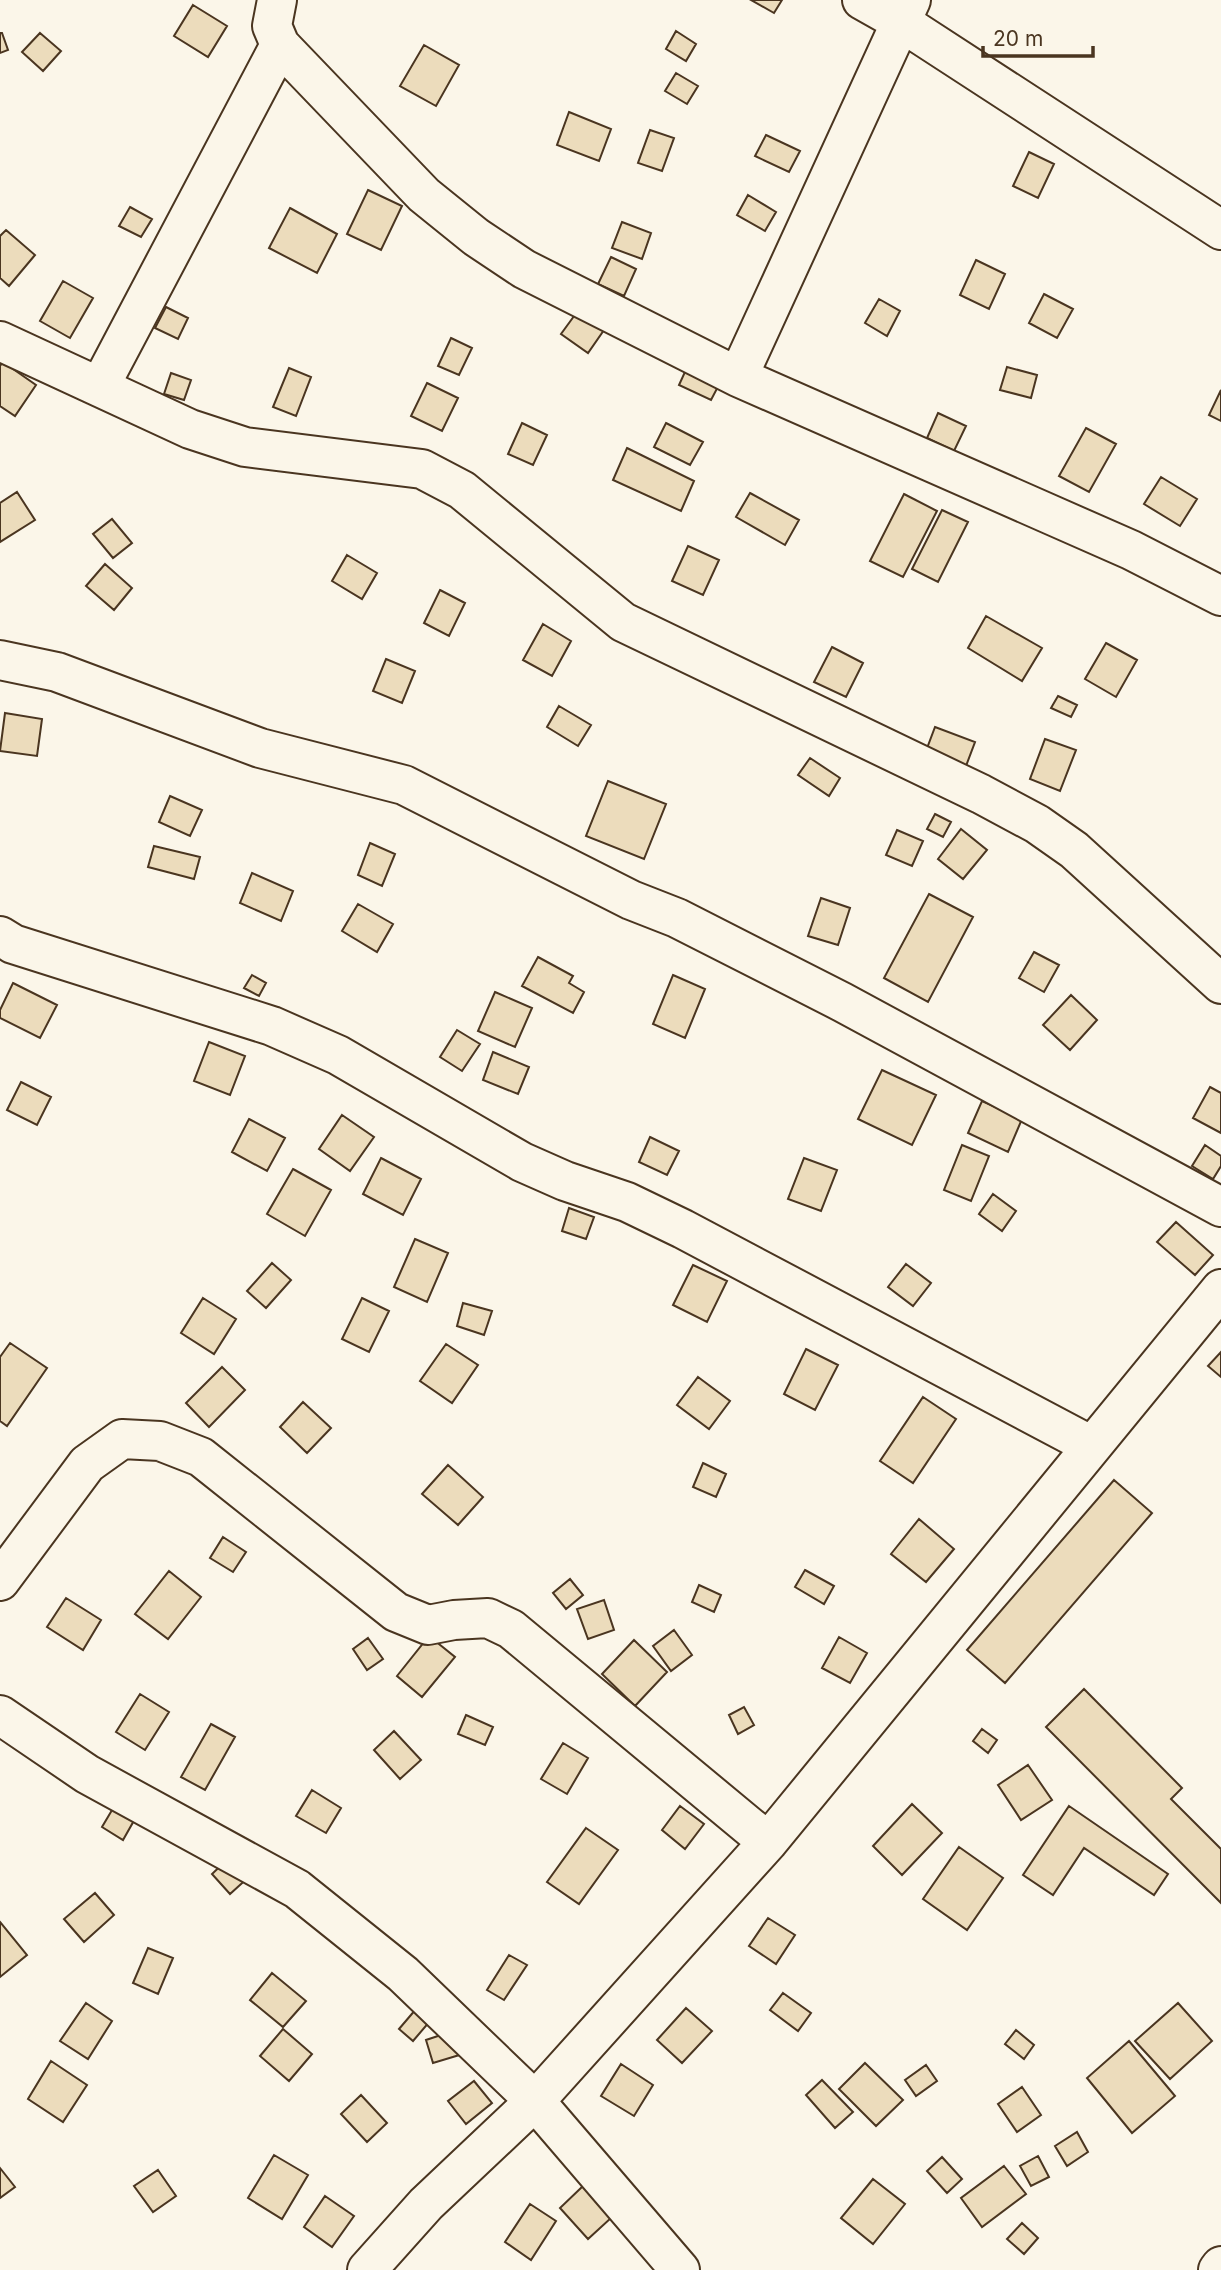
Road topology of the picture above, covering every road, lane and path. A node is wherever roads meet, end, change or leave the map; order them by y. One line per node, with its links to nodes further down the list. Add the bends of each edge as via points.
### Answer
1 (277, 0): 4 (street, via 272,26)
2 (862, 0): 3 (street)
3 (906, 11): 5 (street); 7 (street)
4 (280, 45): 7 (street, via 424,195 476,237 524,269); 8 (street)
5 (1221, 230)
6 (0, 341): 8 (street)
7 (738, 377): 9 (street, via 1131,550)
8 (100, 386): 12 (street, via 190,429 245,447 422,469 462,490 623,622 1037,824 1074,850)
9 (1221, 596)
10 (0, 660): 13 (street, via 57,672 260,748 404,785 842,1002)
11 (0, 936): 15 (street, via 13,944 272,1026 338,1055 522,1163 627,1202 683,1229)
12 (1221, 984)
13 (1221, 1207)
14 (1221, 1289): 15 (street)
15 (1092, 1446): 18 (street)
16 (0, 1581): 18 (street, via 87,1464 122,1439 160,1441 201,1457 396,1612 428,1625 488,1618 512,1629)
17 (0, 1715): 19 (street, via 87,1774 298,1889 403,1974)
18 (768, 1842): 19 (street)
19 (536, 2101): 20 (street, via 426,2204); 21 (street)
20 (366, 2270)
21 (680, 2270)

